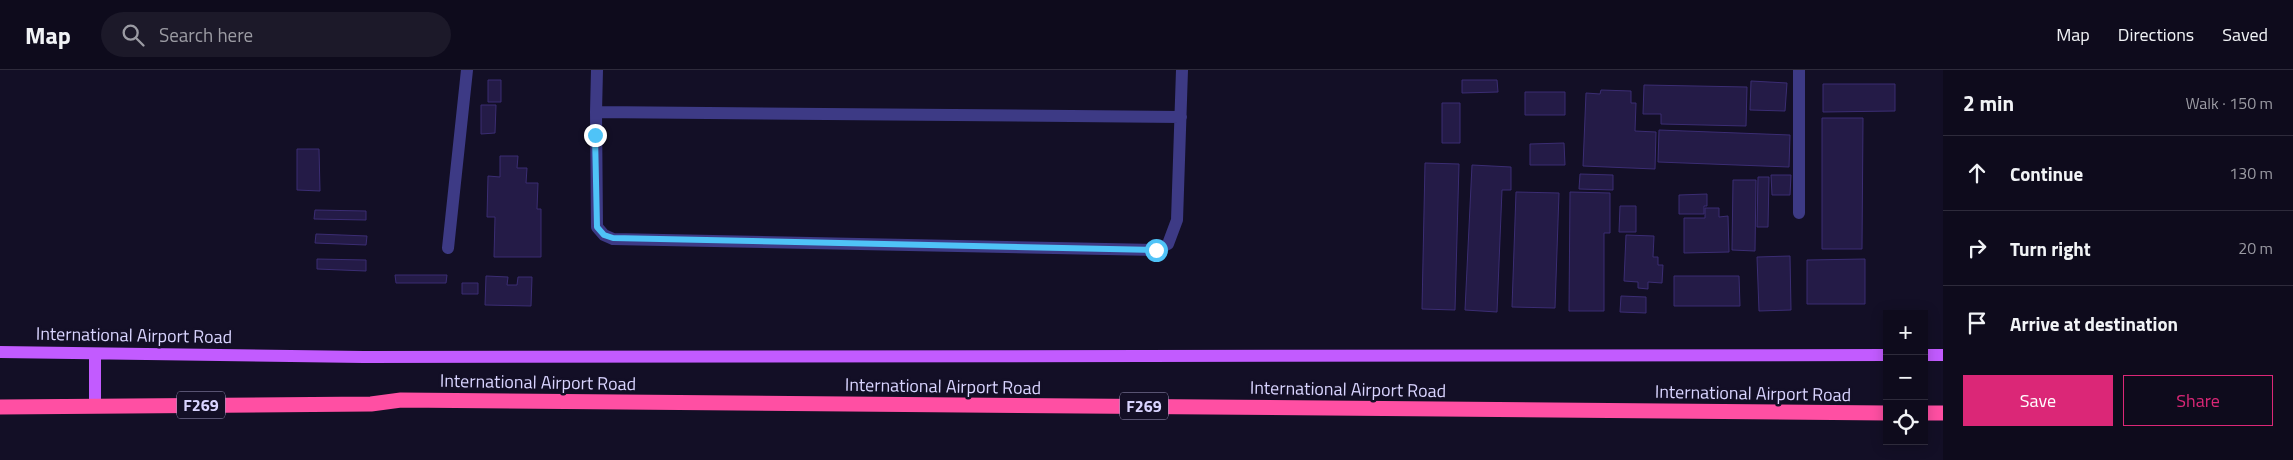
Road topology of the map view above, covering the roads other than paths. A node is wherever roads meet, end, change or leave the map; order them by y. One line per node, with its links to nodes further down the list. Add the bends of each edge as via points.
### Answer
1 (467, 70): 8 (lane)
2 (597, 70): 5 (lane)
3 (1182, 70): 6 (lane)
4 (1799, 70): 7 (lane)
5 (596, 112): 6 (lane); 6 (lane, via 597,227 604,235 613,238 1156,250 1168,244 1177,220)
6 (1181, 117)
7 (1799, 213)
8 (448, 248)
9 (0, 352): 10 (main road, International Airport Road)
10 (95, 354): 11 (main road, International Airport Road); 14 (main road)
11 (1883, 355)
12 (1928, 355): 13 (main road)
13 (1943, 355)
14 (95, 406): 15 (highway, International Airport Road / F269); 16 (highway, International Airport Road / F269, via 371,404 401,400)
15 (0, 407)
16 (1883, 413)
17 (1928, 413): 18 (highway)
18 (1943, 413)

